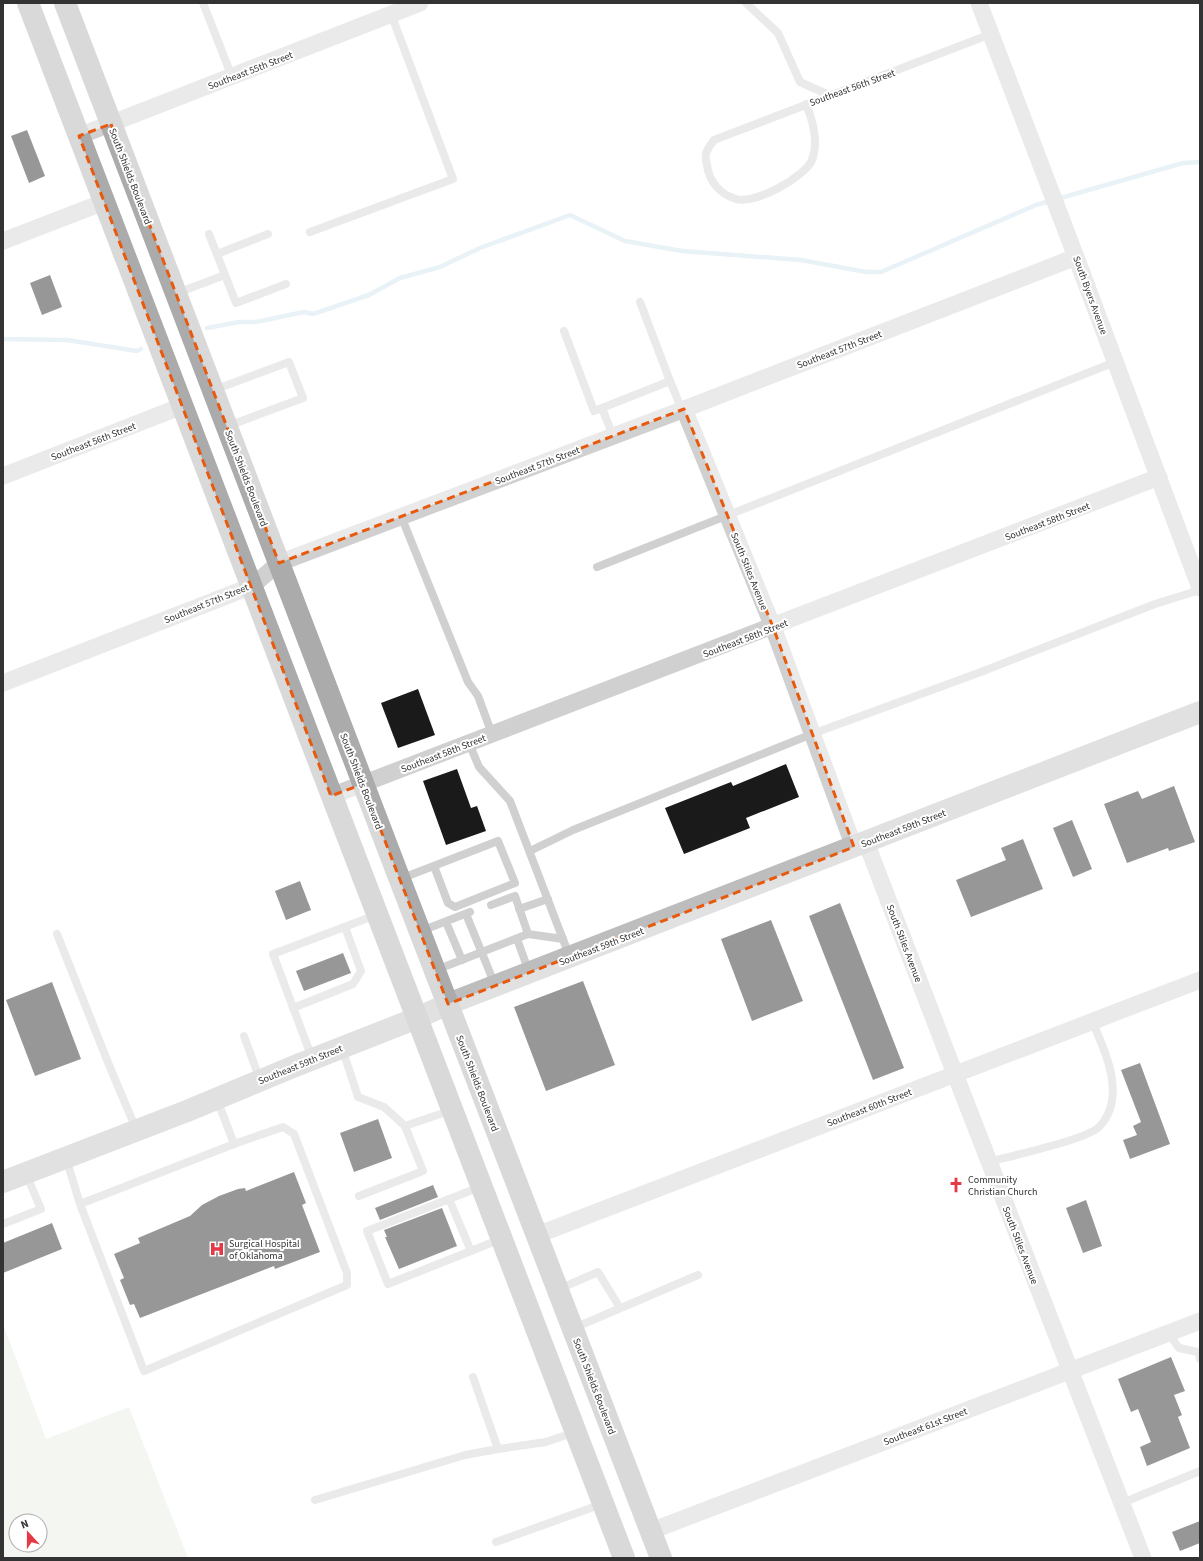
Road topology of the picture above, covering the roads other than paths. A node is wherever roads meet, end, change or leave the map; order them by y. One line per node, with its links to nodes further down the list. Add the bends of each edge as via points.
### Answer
1 (28, 3): 13 (main road)
2 (65, 3): 12 (main road, South Shields Boulevard)
3 (203, 3): 9 (lane)
4 (420, 3): 7 (street, Southeast 55th Street)
5 (746, 3): 10 (lane, via 778,33 800,82)
6 (979, 3): 8 (street, South Byers Avenue)
7 (391, 14): 9 (street, Southeast 55th Street); 15 (lane, via 453,179)
8 (991, 34): 10 (lane, Southeast 56th Street); 20 (street, South Byers Avenue)
9 (232, 77): 12 (street, Southeast 55th Street)
10 (829, 95): 11 (lane, Southeast 56th Street)
11 (806, 104): 11 (lane, Southeast 56th Street, via 714,140 706,154 708,176 716,188 738,200 766,195 792,180 811,161 814,148 813,122)
12 (111, 124): 13 (street, Southeast 55th Street); 23 (main road, South Shields Boulevard)
13 (79, 136): 14 (main road)
14 (104, 202): 18 (street); 29 (main road)
15 (310, 232)
16 (210, 234): 19 (lane)
17 (268, 234): 19 (lane)
18 (3, 241)
19 (217, 254): 21 (lane)
20 (1076, 257): 26 (street, South Byers Avenue); 31 (street, Southeast 57th Street)
21 (225, 275): 22 (lane, via 236,303); 23 (lane)
22 (286, 284)
23 (176, 294): 28 (main road, South Shields Boulevard)
24 (640, 302): 27 (lane)
25 (564, 331): 30 (lane, via 594,412)
26 (1116, 362): 35 (street, South Byers Avenue); 36 (lane)
27 (670, 381): 30 (lane); 31 (lane)
28 (213, 391): 32 (main road, South Shields Boulevard); 32 (lane, via 290,362 303,398)
29 (182, 406): 34 (street, Southeast 56th Street); 40 (main road)
30 (602, 408): 33 (lane)
31 (683, 410): 33 (street, Southeast 57th Street); 36 (street, South Stiles Avenue)
32 (227, 426): 38 (main road, South Shields Boulevard)
33 (613, 436): 37 (street, Southeast 57th Street)
34 (3, 476)
35 (1159, 477): 41 (street, South Byers Avenue); 42 (street, Southeast 58th Street)
36 (727, 515): 39 (lane); 42 (street, South Stiles Avenue)
37 (401, 516): 38 (street, Southeast 57th Street); 45 (lane, via 468,682 478,696)
38 (279, 563): 40 (street, Southeast 57th Street); 48 (main road, South Shields Boulevard)
39 (597, 567)
40 (252, 586): 43 (street, Southeast 57th Street); 49 (main road)
41 (1200, 589): 46 (lane)
42 (773, 627): 45 (street, Southeast 58th Street); 46 (street, South Stiles Avenue)
43 (3, 683)
44 (1200, 712): 50 (main road, Southeast 59th Street)
45 (492, 734): 47 (street, Southeast 58th Street)
46 (812, 734): 50 (street, South Stiles Avenue); 51 (lane, via 573,830)
47 (469, 743): 48 (street, Southeast 58th Street); 51 (lane, via 479,767 510,801)
48 (363, 784): 49 (street, Southeast 58th Street); 53 (main road, South Shields Boulevard)
49 (331, 796): 57 (main road)
50 (860, 845): 64 (main road, Southeast 59th Street); 78 (street, South Stiles Avenue)
51 (530, 851): 54 (lane)
52 (434, 866): 52 (lane, via 498,841 515,883 455,907 448,903); 53 (lane)
53 (400, 880): 60 (main road, South Shields Boulevard)
54 (548, 899): 56 (lane); 64 (lane)
55 (491, 905): 56 (lane, via 515,896)
56 (519, 909): 62 (lane)
57 (377, 915): 59 (lane); 73 (main road)
58 (446, 922): 60 (lane); 65 (lane, via 468,913); 66 (lane)
59 (345, 927): 72 (lane, via 362,971 353,984); 72 (lane, via 273,954)
60 (420, 932): 67 (main road, South Shields Boulevard)
61 (58, 934): 83 (lane)
62 (528, 934): 63 (lane); 64 (lane)
63 (517, 939): 65 (lane); 68 (lane)
64 (566, 948): 68 (main road, Southeast 59th Street)
65 (481, 953): 66 (lane); 70 (lane)
66 (462, 960): 67 (lane)
67 (435, 971): 71 (main road, South Shields Boulevard)
68 (529, 973): 70 (main road, Southeast 59th Street)
69 (1200, 980): 74 (street, Southeast 60th Street)
70 (496, 986): 71 (main road, Southeast 59th Street)
71 (448, 1004): 73 (main road, Southeast 59th Street); 94 (main road, South Shields Boulevard)
72 (293, 1008): 77 (lane)
73 (417, 1018): 76 (main road, Southeast 59th Street); 81 (main road)
74 (1092, 1021): 78 (street, Southeast 60th Street); 86 (lane, via 1103,1045 1111,1073 1112,1095 1109,1113 1098,1128 1082,1137)
75 (244, 1036): 79 (lane)
76 (342, 1047): 77 (main road, Southeast 59th Street); 82 (lane, via 358,1097 384,1107)
77 (312, 1059): 79 (main road, Southeast 59th Street)
78 (955, 1074): 86 (street, South Stiles Avenue); 94 (street, Southeast 60th Street)
79 (260, 1080): 80 (main road, Southeast 59th Street)
80 (217, 1098): 83 (main road, Southeast 59th Street); 84 (lane)
81 (452, 1110): 82 (lane); 89 (main road)
82 (405, 1126): 90 (lane, via 423,1171)
83 (136, 1130): 85 (main road, Southeast 59th Street)
84 (234, 1144): 92 (lane); 92 (lane, via 283,1127 294,1134 347,1273 347,1285 144,1371)
85 (66, 1158): 87 (main road, Southeast 59th Street); 92 (lane)
86 (989, 1162): 104 (street, South Stiles Avenue)
87 (26, 1173): 88 (main road, Southeast 59th Street); 93 (lane, via 41,1209)
88 (3, 1182)
89 (481, 1186): 91 (lane); 95 (main road)
90 (359, 1196)
91 (449, 1199): 96 (lane); 96 (lane, via 367,1231 388,1284)
92 (80, 1204)
93 (3, 1224)
94 (537, 1235): 98 (main road, South Shields Boulevard)
95 (502, 1239): 96 (lane); 107 (main road)
96 (471, 1251)
97 (698, 1275): 99 (lane)
98 (558, 1289): 99 (lane, via 598,1272); 101 (main road, South Shields Boulevard)
99 (620, 1308): 101 (lane)
100 (1200, 1321): 102 (street, Southeast 61st Street)
101 (573, 1328): 106 (main road, South Shields Boulevard)
102 (1168, 1333): 103 (lane, via 1178,1348 1198,1352); 104 (street, Southeast 61st Street)
103 (1200, 1359)
104 (1070, 1370): 111 (street, South Stiles Avenue); 113 (street, Southeast 61st Street)
105 (473, 1377): 108 (lane)
106 (608, 1420): 107 (main road); 113 (main road, South Shields Boulevard)
107 (575, 1432): 108 (lane, via 546,1442); 112 (main road)
108 (498, 1449): 110 (lane, via 465,1455)
109 (1200, 1471): 111 (lane)
110 (315, 1500)
111 (1122, 1503): 117 (street, South Stiles Avenue)
112 (603, 1504): 114 (lane); 115 (main road)
113 (651, 1531): 116 (main road, South Shields Boulevard)
114 (496, 1542)
115 (624, 1558)
116 (661, 1558)
117 (1143, 1558)

